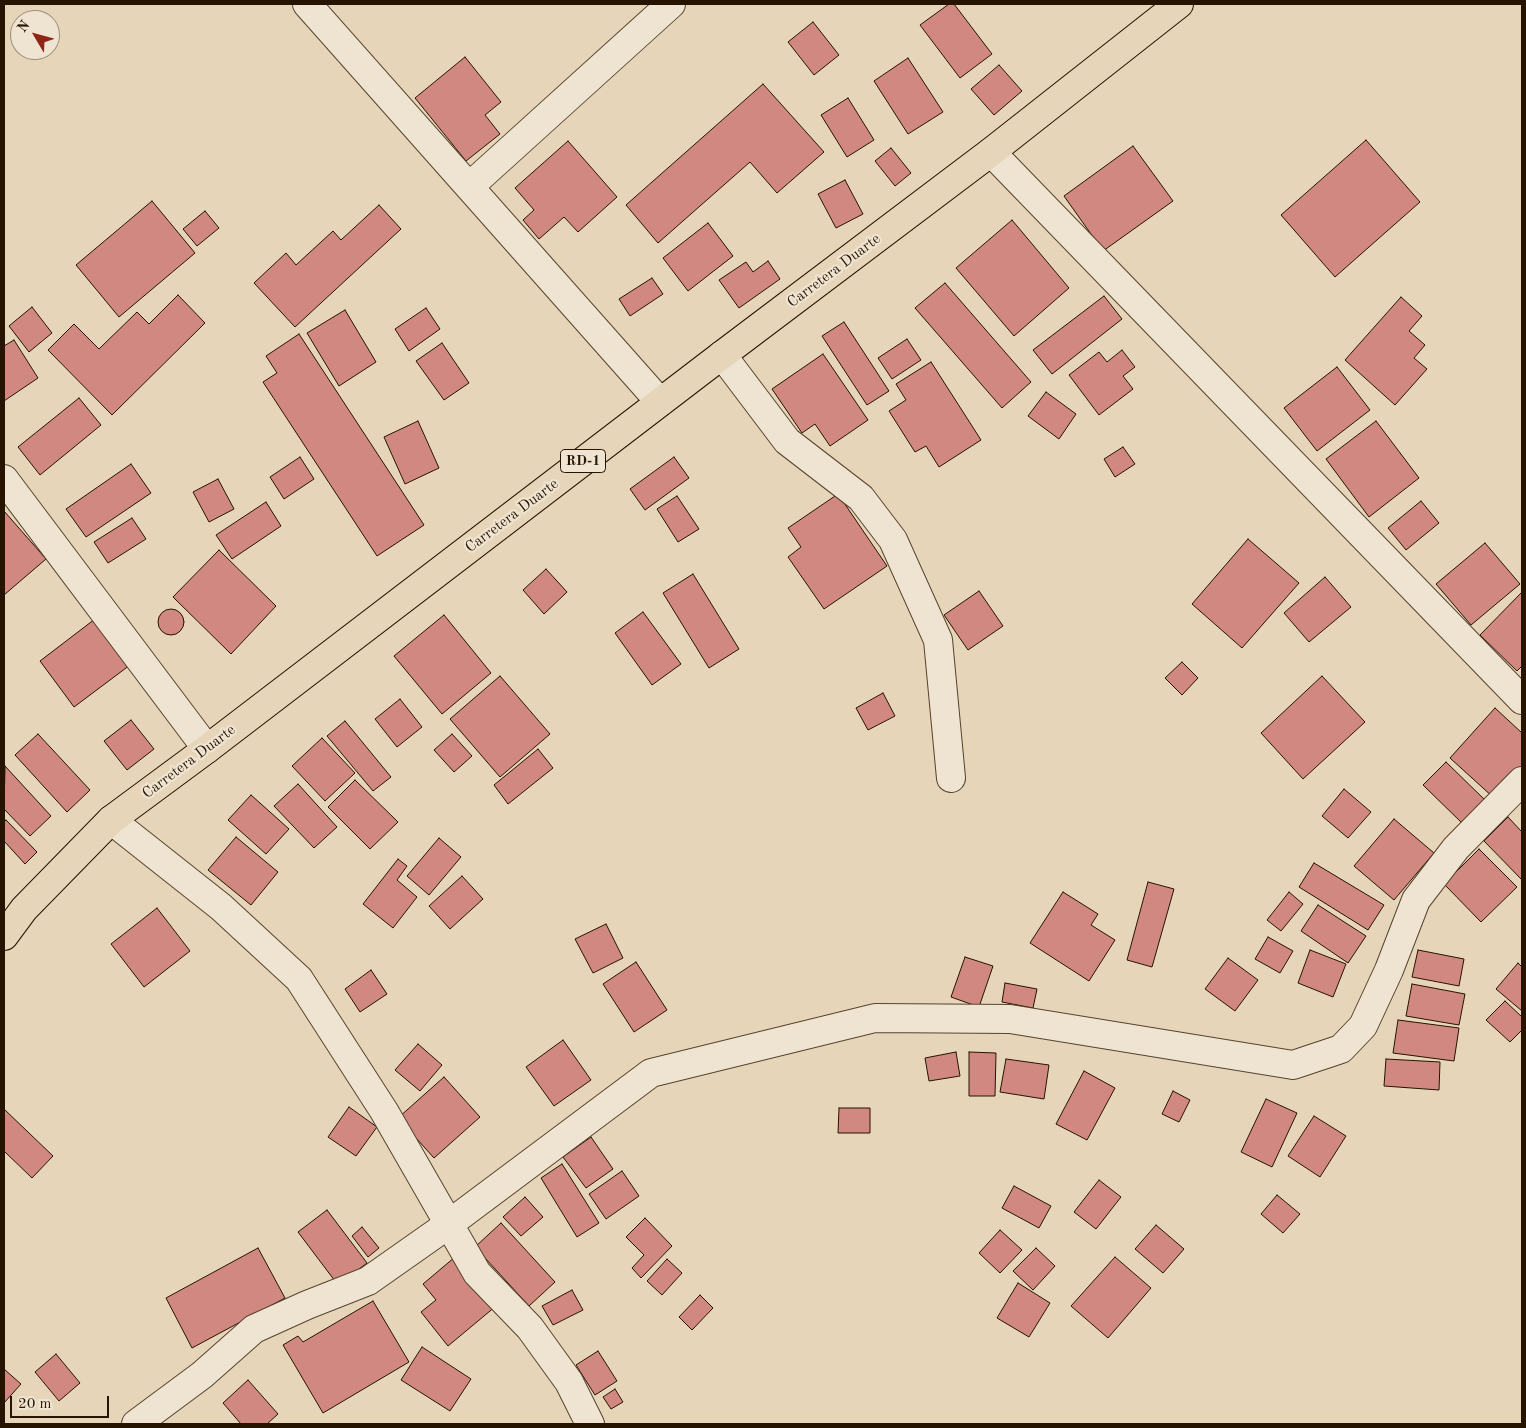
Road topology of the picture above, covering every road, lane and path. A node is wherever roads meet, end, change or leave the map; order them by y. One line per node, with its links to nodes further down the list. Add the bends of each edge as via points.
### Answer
1 (307, 4): 5 (street)
2 (671, 4): 5 (street)
3 (1179, 4): 4 (main road, Carretera Duarte / RD-1)
4 (991, 152): 6 (main road, Carretera Duarte / RD-1); 9 (street)
5 (470, 186): 7 (street)
6 (722, 355): 7 (main road, Carretera Duarte / RD-1); 11 (street, via 787,441 861,498 894,540 938,640)
7 (660, 402): 10 (main road, Carretera Duarte / RD-1)
8 (4, 479): 10 (street)
9 (1522, 700)
10 (207, 749): 13 (main road, Carretera Duarte / RD-1)
11 (951, 778)
12 (1522, 781): 15 (street, via 1456,848 1416,900 1364,1026 1341,1049 1293,1065 1010,1019 876,1018 651,1073)
13 (110, 820): 14 (main road, Carretera Duarte / RD-1, via 24,908); 15 (street, via 221,907 299,979 384,1111)
14 (4, 936)
15 (449, 1224): 16 (street, via 368,1281 254,1329 202,1375); 17 (street, via 477,1273 530,1328 569,1382)
16 (136, 1424)
17 (590, 1424)

